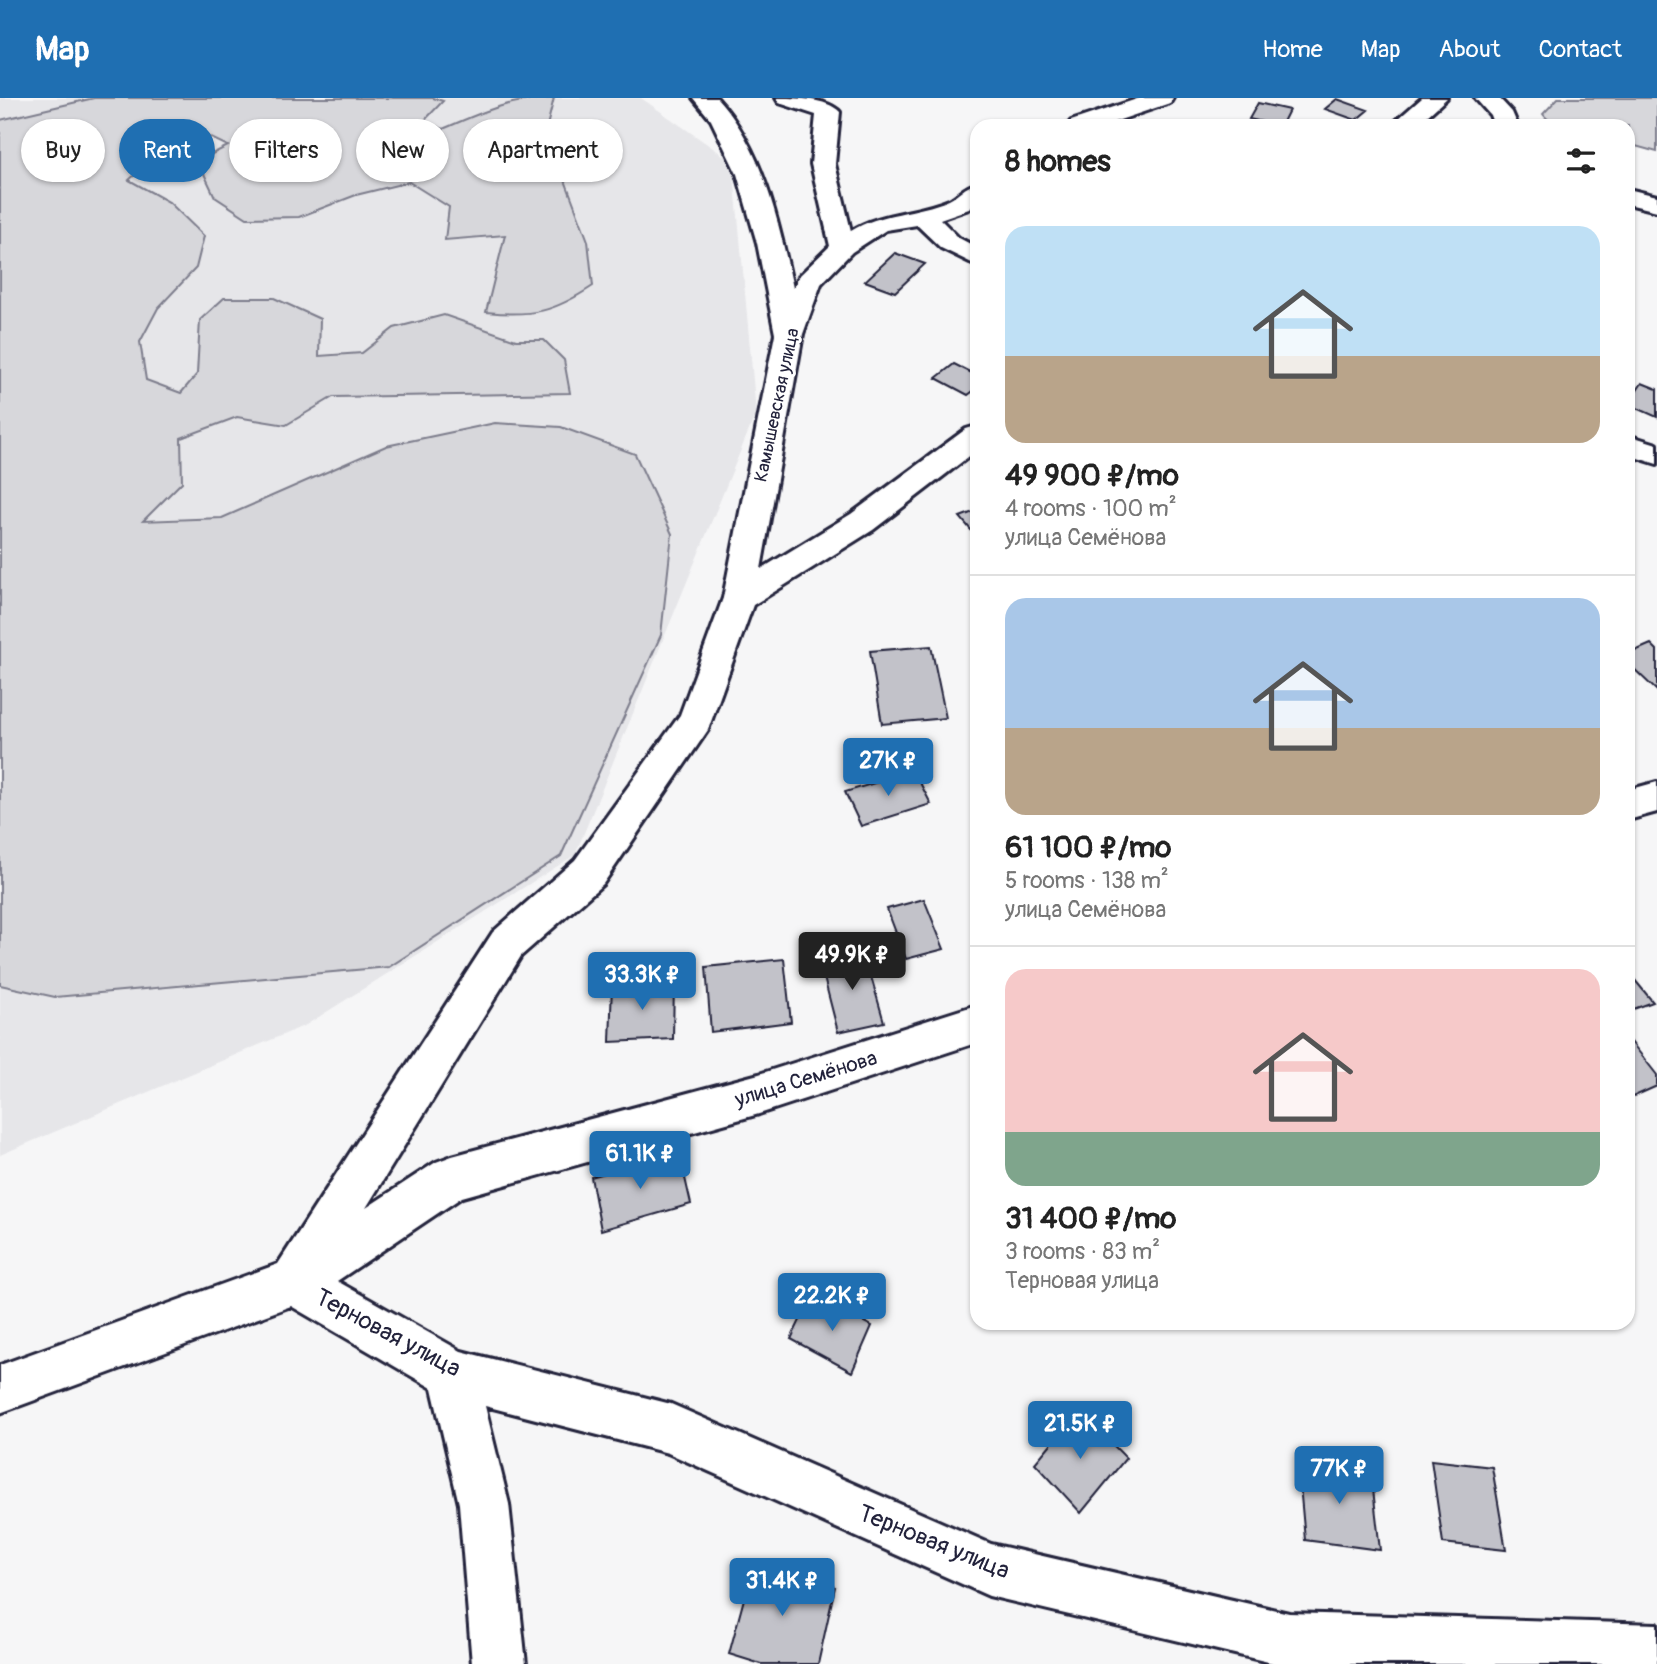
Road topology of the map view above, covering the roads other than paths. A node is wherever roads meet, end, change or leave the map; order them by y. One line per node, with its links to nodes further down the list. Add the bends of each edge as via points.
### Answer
1 (704, 98): 15 (street, via 728,123 767,225)
2 (787, 98): 13 (street, via 828,112 821,160)
3 (1161, 98): 6 (street)
4 (1436, 98): 7 (street)
5 (1486, 98): 8 (street)
6 (1100, 119)
7 (1410, 119)
8 (1503, 119)
9 (970, 196): 12 (street, Камышевская улица)
10 (1635, 198): 11 (street)
11 (1657, 204)
12 (923, 217): 13 (street, Камышевская улица, via 879,224); 14 (street, via 950,243)
13 (844, 247): 15 (street, Камышевская улица, via 809,281)
14 (970, 254)
15 (789, 334): 19 (street, Камышевская улица)
16 (970, 441): 19 (street, via 862,522)
17 (1635, 447): 18 (street)
18 (1657, 454)
19 (738, 598): 23 (street, Камышевская улица, via 695,720 589,872 507,944)
20 (1657, 797): 21 (street)
21 (1635, 803)
22 (970, 1026): 23 (street, улица Семёнова, via 759,1094 452,1178)
23 (294, 1282): 24 (street, Терновая улица); 25 (street, улица Семёнова)
24 (453, 1373): 26 (street, Терновая улица, via 671,1429 989,1570 1289,1640); 27 (street, via 484,1504)
25 (0, 1389)
26 (1657, 1651)
27 (499, 1664)

